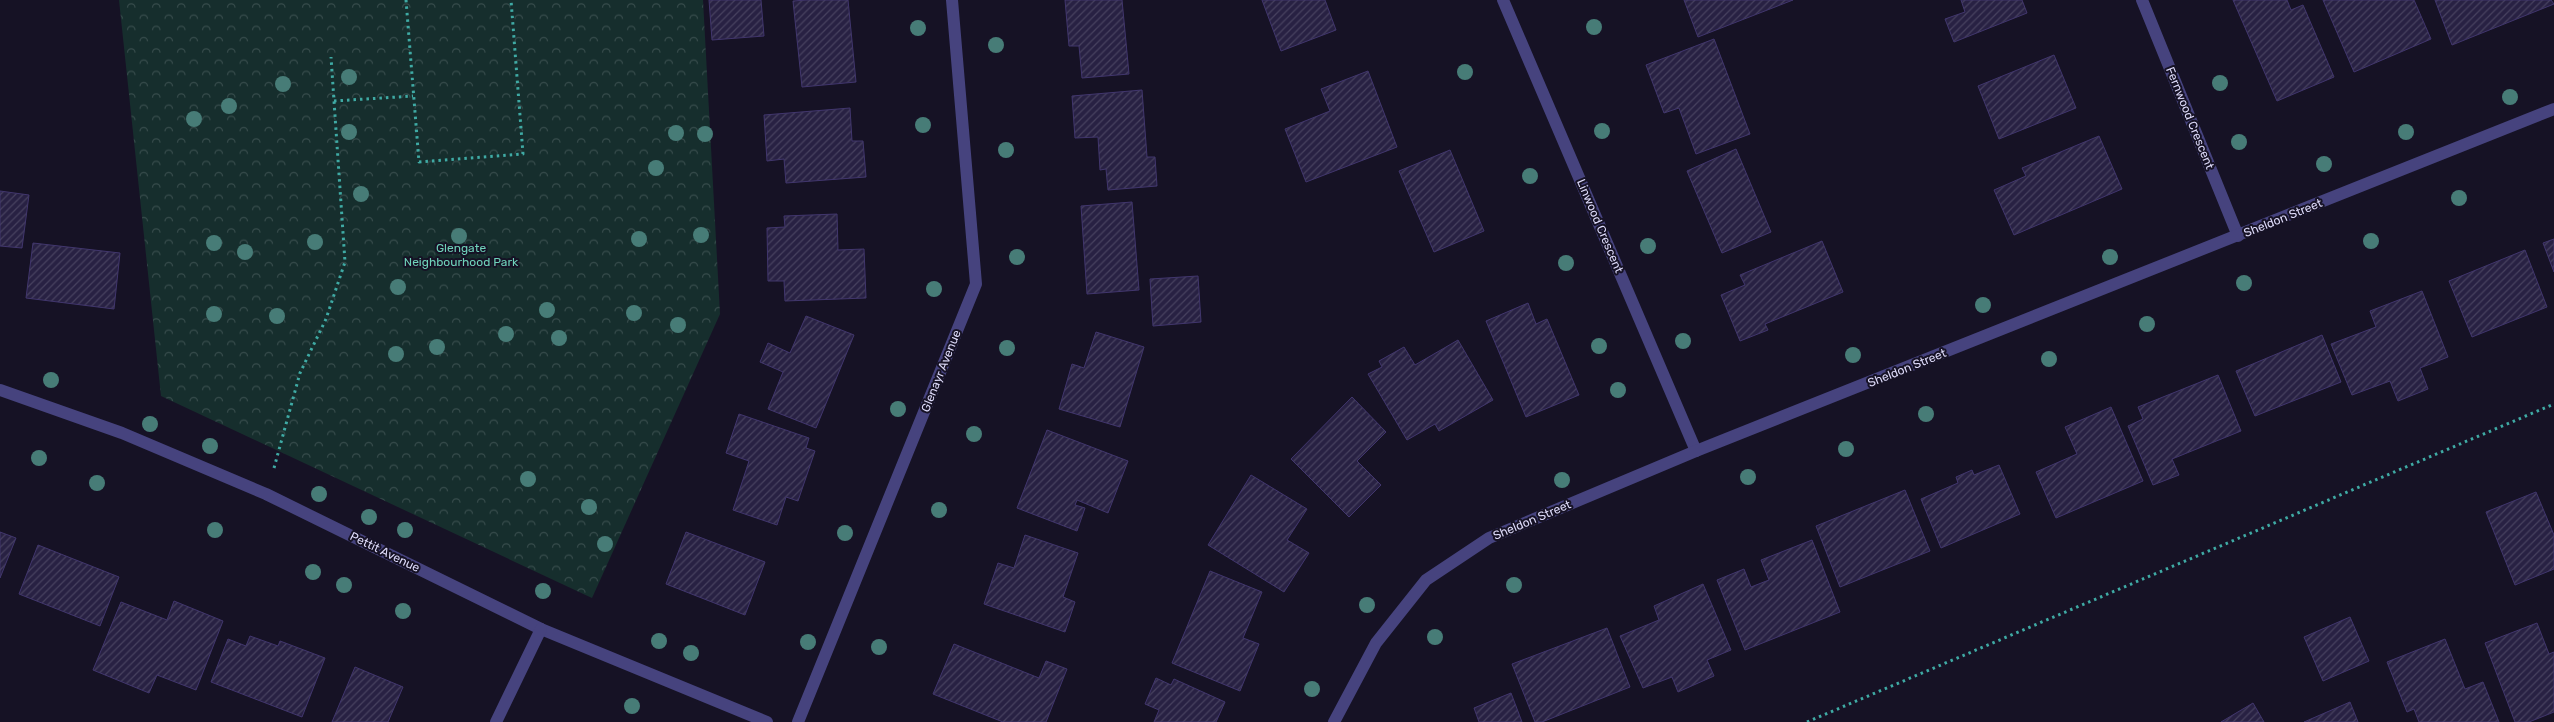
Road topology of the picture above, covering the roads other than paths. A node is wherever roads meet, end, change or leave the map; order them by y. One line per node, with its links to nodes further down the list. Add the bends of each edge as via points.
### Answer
1 (952, 0): 11 (street, Glenayr Avenue, via 976,284)
2 (1503, 0): 7 (street, Linwood Crescent)
3 (2142, 0): 5 (street, Fernwood Crescent)
4 (2554, 109): 5 (street, Sheldon Street)
5 (2238, 236): 7 (street, Sheldon Street)
6 (0, 390): 8 (street, Pettit Avenue, via 122,433 266,494)
7 (1696, 451): 12 (street, Sheldon Street, via 1488,538 1426,580 1376,643)
8 (541, 629): 9 (street); 10 (street, Pettit Avenue)
9 (496, 722)
10 (767, 722)
11 (798, 722)
12 (1334, 722)

